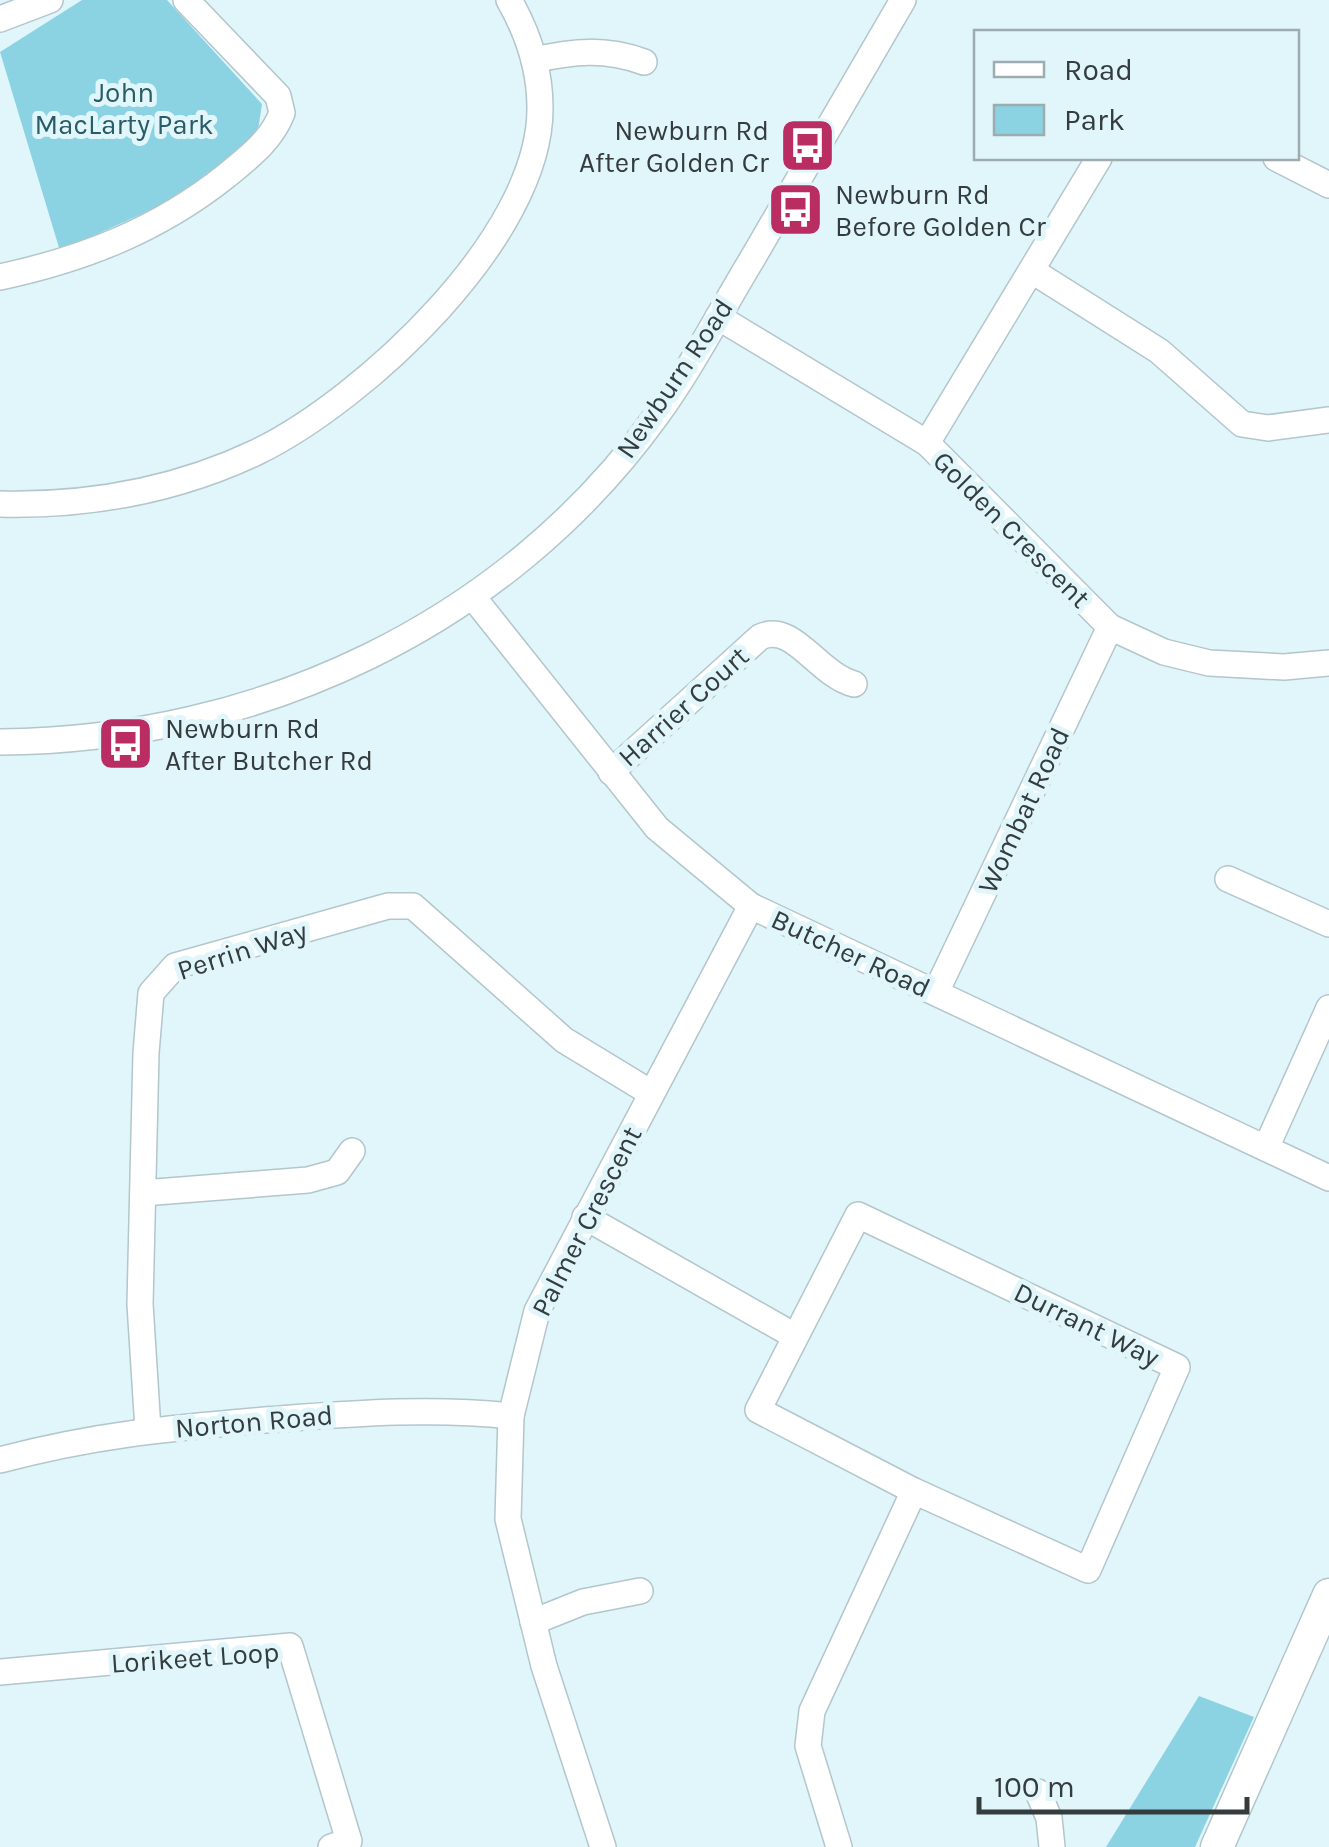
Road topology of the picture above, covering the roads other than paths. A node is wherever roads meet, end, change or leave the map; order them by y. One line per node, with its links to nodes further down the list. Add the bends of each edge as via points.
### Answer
1 (50, 0): 5 (street)
2 (186, 0): 12 (street, via 278,96 282,113 270,136 170,216 91,252)
3 (509, 0): 6 (street)
4 (904, 0): 13 (street, Newburn Road)
5 (0, 19)
6 (534, 60): 7 (street, via 591,50); 16 (street, via 540,110 535,144 512,204 446,298 392,358 344,398 255,453 181,480 118,497)
7 (644, 62)
8 (1098, 160): 11 (street)
9 (1280, 160): 10 (street)
10 (1329, 185)
11 (1034, 272): 14 (street, via 1158,351 1242,424 1268,428); 15 (street)
12 (0, 277)
13 (718, 317): 15 (street, Golden Crescent); 17 (street, Newburn Road, via 657,415 612,471 560,527)
14 (1329, 420)
15 (927, 444): 18 (street, Golden Crescent)
16 (0, 504)
17 (473, 597): 21 (street, Newburn Road, via 402,640 240,709 102,738); 22 (street, Butcher Road)
18 (1110, 627): 19 (street, Golden Crescent, via 1164,652 1209,663); 26 (street, Wombat Road)
19 (1329, 663)
20 (854, 684): 22 (street, Harrier Court, via 834,678 773,631)
21 (0, 742)
22 (611, 772): 24 (street, Butcher Road, via 685,854)
23 (1228, 879): 25 (street)
24 (751, 906): 26 (street, Butcher Road); 28 (street, Palmer Crescent)
25 (1329, 924)
26 (936, 992): 29 (street, Butcher Road)
27 (1329, 1008): 29 (street)
28 (650, 1092): 32 (street, Perrin Way, via 564,1040 430,917 414,906 388,906 186,962 162,978 151,993); 33 (street, Palmer Crescent)
29 (1266, 1148): 31 (street, Butcher Road)
30 (352, 1151): 32 (street, via 337,1172 308,1180)
31 (1329, 1178)
32 (143, 1192): 36 (street, Perrin Way, via 140,1304)
33 (585, 1217): 34 (street); 35 (street, Palmer Crescent, via 537,1312)
34 (793, 1336): 38 (street, Durrant Way, via 758,1410); 38 (street, Durrant Way, via 858,1215 1176,1367 1088,1570)
35 (511, 1416): 36 (street, Norton Road, via 414,1410); 41 (street, Palmer Crescent, via 508,1518)
36 (148, 1430): 37 (street, Norton Road, via 80,1438)
37 (0, 1460)
38 (914, 1491): 46 (street, via 812,1711 808,1746)
39 (640, 1591): 41 (street, via 583,1602)
40 (1329, 1596): 48 (main road)
41 (533, 1622): 45 (street, Palmer Crescent)
42 (0, 1672): 44 (street, Lorikeet Loop, via 290,1646 348,1841)
43 (1038, 1792): 47 (street)
44 (331, 1847)
45 (603, 1847)
46 (839, 1847)
47 (1052, 1847)
48 (1217, 1847)

